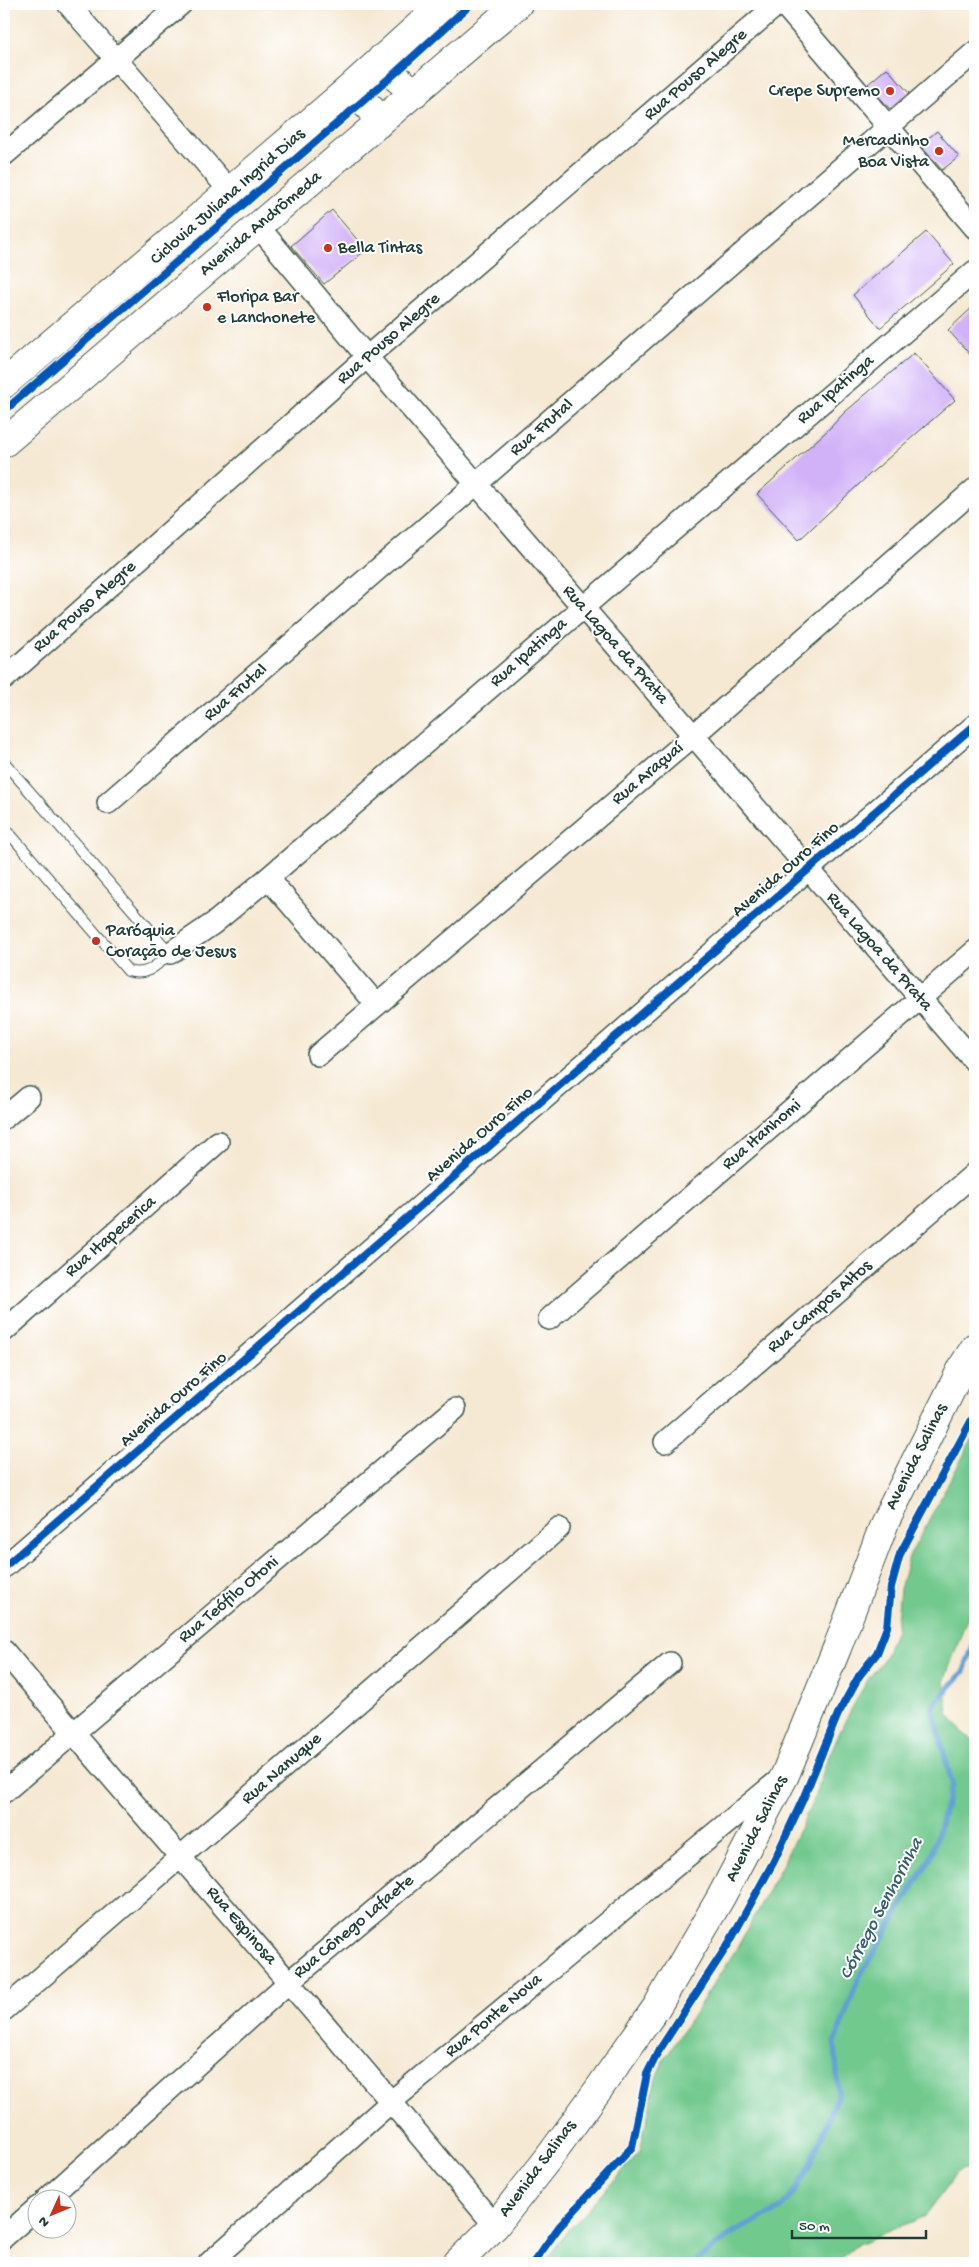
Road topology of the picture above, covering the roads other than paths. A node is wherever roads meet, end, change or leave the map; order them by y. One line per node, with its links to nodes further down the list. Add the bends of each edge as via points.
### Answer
1 (68, 4): 9 (street)
2 (181, 4): 9 (street)
3 (443, 4): 8 (main road)
4 (518, 4): 11 (main road, Avenida Andrômeda)
5 (778, 4): 19 (street, Rua Pouso Alegre)
6 (783, 4): 13 (street)
7 (975, 52): 13 (street, Rua Frutal)
8 (382, 58): 10 (main road); 11 (main road, via 393,75)
9 (118, 59): 14 (street); 15 (street)
10 (349, 88): 12 (main road, via 371,109); 15 (main road)
11 (415, 93): 12 (main road, Avenida Andrômeda)
12 (378, 124): 16 (main road, Avenida Andrômeda)
13 (888, 126): 17 (street); 22 (street, Rua Frutal)
14 (4, 155)
15 (230, 190): 20 (main road)
16 (258, 226): 19 (street, Rua Lagoa da Prata); 21 (main road, Avenida Andrômeda)
17 (975, 228)
18 (975, 271): 24 (street, Rua Ipatinga)
19 (367, 357): 22 (street, Rua Lagoa da Prata); 25 (street, Rua Pouso Alegre)
20 (4, 384)
21 (4, 443)
22 (477, 485): 24 (street, Rua Lagoa da Prata); 29 (street, Rua Frutal)
23 (975, 489): 27 (street, Rua Araçuaí)
24 (583, 607): 27 (street, Rua Lagoa da Prata); 32 (street, Rua Ipatinga)
25 (4, 679)
26 (975, 725): 31 (street, Avenida Ouro Fino)
27 (693, 736): 31 (street, Rua Lagoa da Prata); 36 (street, Rua Araçuaí)
28 (4, 762): 34 (lane)
29 (108, 803)
30 (4, 828): 34 (lane, via 128,971 147,973)
31 (809, 870): 35 (street, Rua Lagoa da Prata); 49 (street, Avenida Ouro Fino)
32 (268, 878): 34 (street, Rua Ipatinga, via 214,924); 36 (street)
33 (975, 951): 35 (street, Rua Itanhomi)
34 (170, 952)
35 (920, 999): 38 (street, Rua Lagoa da Prata); 43 (street, Rua Itanhomi)
36 (376, 1005): 37 (street, Rua Araçuaí)
37 (318, 1055)
38 (975, 1062)
39 (29, 1097): 40 (street)
40 (4, 1118)
41 (218, 1142): 44 (street, Rua Itapecerica)
42 (975, 1173): 47 (street, Rua Campos Altos)
43 (549, 1319)
44 (4, 1331)
45 (975, 1346): 53 (main road, Avenida Salinas, via 885,1522)
46 (455, 1409): 52 (street, Rua Teófilo Otoni)
47 (665, 1442)
48 (559, 1528): 55 (street, Rua Nanuque)
49 (4, 1567)
50 (4, 1651): 52 (street, Rua Espinosa)
51 (670, 1663): 56 (street, Rua Cônego Lafaete)
52 (72, 1733): 54 (street, Rua Teófilo Otoni); 55 (street, Rua Espinosa)
53 (785, 1775): 58 (street, Rua Ponte Nova); 61 (main road, Avenida Salinas, via 721,1897 656,2008 547,2160)
54 (4, 1792)
55 (180, 1857): 56 (street, Rua Espinosa); 57 (street, Rua Nanuque)
56 (289, 1982): 58 (street, Rua Espinosa); 59 (street, Rua Cônego Lafaete)
57 (4, 2010)
58 (392, 2101): 61 (street, Rua Espinosa); 63 (street, Rua Ponte Nova)
59 (57, 2190)
60 (28, 2216): 62 (street)
61 (495, 2226): 64 (main road, Avenida Salinas)
62 (4, 2237)
63 (209, 2263)
64 (457, 2263)

